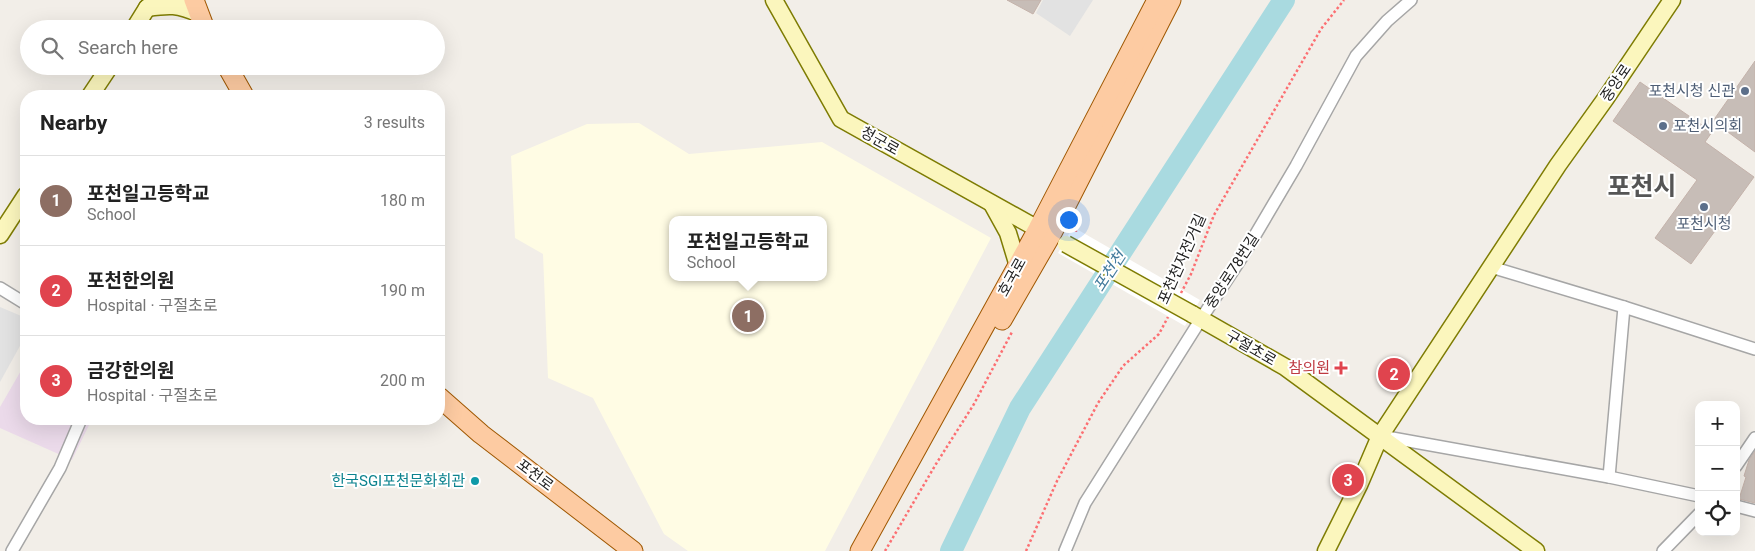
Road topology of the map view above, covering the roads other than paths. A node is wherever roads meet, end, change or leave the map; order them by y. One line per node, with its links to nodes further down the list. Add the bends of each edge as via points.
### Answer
1 (1157, 0): 16 (main road, 호국로)
2 (1171, 0): 16 (main road, 호국로)
3 (1411, 0): 22 (street, 중앙로78번길, via 1356,56 1249,246)
4 (1672, 0): 18 (street, 중앙로)
5 (776, 1): 14 (street, 청군로, via 841,119)
6 (150, 3): 7 (street, via 176,5); 8 (street)
7 (199, 14)
8 (140, 20)
9 (104, 75): 11 (street)
10 (232, 75): 12 (main road)
11 (94, 90)
12 (241, 90)
13 (20, 204): 15 (street)
14 (992, 204): 16 (street, 청군로); 17 (street, via 1008,233)
15 (0, 235)
16 (1052, 236): 17 (main road, 호국로); 22 (street, 구절초로, bridge); 37 (main road, 호국로)
17 (1018, 266): 36 (main road, 호국로)
18 (1491, 267): 21 (street); 26 (street, 중앙로)
19 (0, 288): 20 (street)
20 (20, 300)
21 (1624, 307): 23 (street); 29 (street)
22 (1196, 317): 26 (street, 구절초로, via 1285,367); 38 (street, 중앙로78번길, via 1085,503)
23 (1755, 349)
24 (445, 402): 35 (main road, 포천로, via 480,434)
25 (78, 425): 34 (street, via 60,468)
26 (1380, 436): 29 (street); 39 (street, 중앙로); 40 (street, 구절초로)
27 (1755, 438): 28 (street)
28 (1740, 460)
29 (1609, 477): 30 (street)
30 (1695, 495)
31 (1740, 507): 32 (street)
32 (1755, 511)
33 (1695, 518): 41 (street)
34 (12, 551)
35 (633, 551)
36 (860, 551)
37 (875, 551)
38 (1065, 551)
39 (1326, 551)
40 (1536, 551)
41 (1663, 551)

